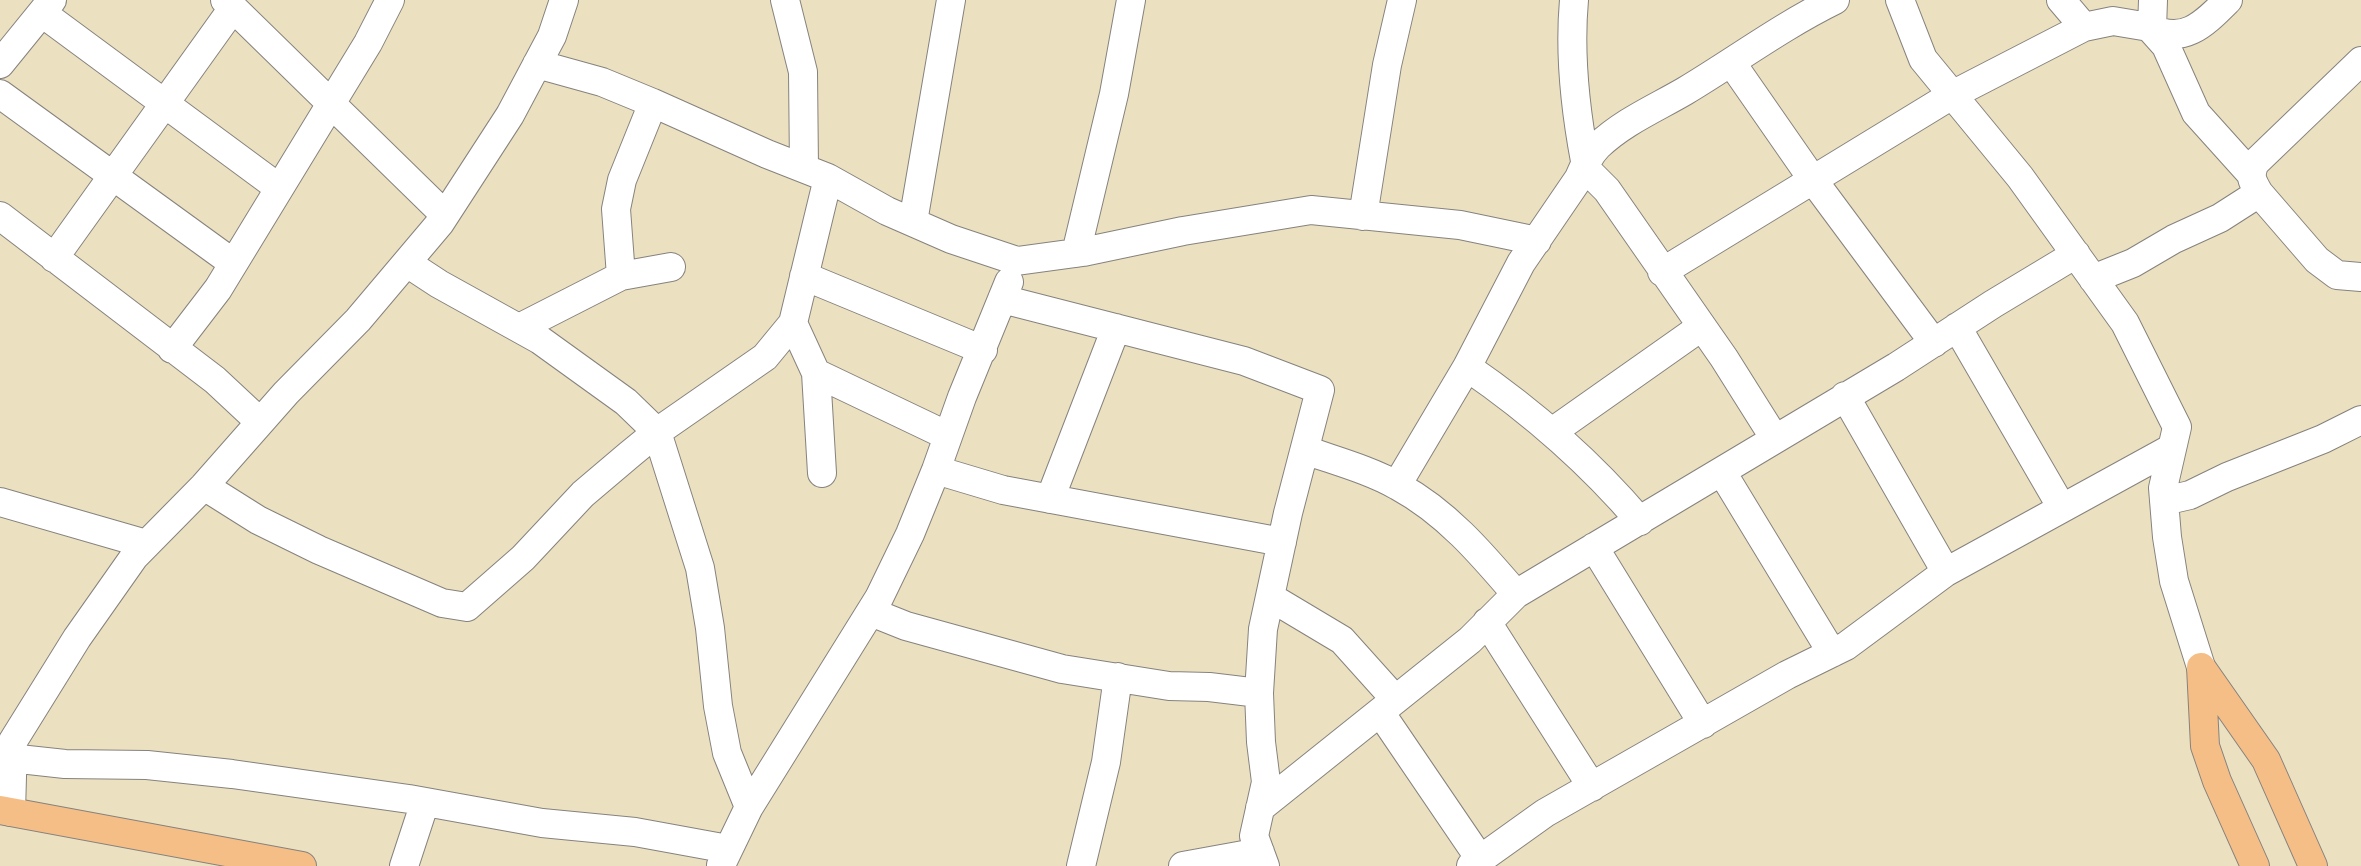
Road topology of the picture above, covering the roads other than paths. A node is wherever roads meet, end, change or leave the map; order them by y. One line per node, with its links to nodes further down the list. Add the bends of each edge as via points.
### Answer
1 (390, 0): 25 (street)
2 (564, 0): 20 (street, via 552,36)
3 (785, 0): 27 (street, via 803,72)
4 (951, 0): 35 (street)
5 (1131, 0): 37 (street, via 1114,94)
6 (1402, 0): 34 (street)
7 (1574, 0): 26 (street, via 1572,47)
8 (1834, 0): 18 (street, via 1801,16)
9 (1900, 0): 22 (street, via 1923,59)
10 (2062, 0): 15 (street)
11 (2153, 0): 16 (street)
12 (2228, 0): 16 (street, via 2185,34 2166,34)
13 (229, 4): 23 (street); 25 (street)
14 (46, 6): 19 (street); 23 (street)
15 (2084, 27): 16 (street, via 2113,20); 22 (street)
16 (2150, 28): 30 (street, via 2166,46 2196,113)
17 (2361, 61): 30 (street, via 2254,163)
18 (1731, 62): 26 (street, via 1626,124 1598,146); 29 (street)
19 (0, 64)
20 (537, 64): 24 (street, via 602,82); 32 (street, via 510,115)
21 (0, 94): 28 (street)
22 (1952, 95): 29 (street); 38 (street, via 2020,177)
23 (164, 103): 28 (street); 31 (street)
24 (653, 103): 27 (street); 45 (street, via 622,180 616,209)
25 (330, 104): 31 (street); 32 (street)
26 (1582, 170): 36 (street); 44 (street, via 1603,186)
27 (816, 173): 35 (street); 46 (street)
28 (113, 176): 39 (street); 42 (street)
29 (1813, 180): 44 (street); 55 (street)
30 (2254, 183): 47 (street, via 2317,260 2337,275); 48 (street, via 2220,218 2133,263)
31 (279, 188): 42 (street)
32 (445, 214): 41 (street)
33 (0, 216): 39 (street)
34 (1363, 216): 36 (street, via 1460,225); 37 (street, via 1311,210)
35 (913, 222): 40 (street)
36 (1537, 241): 58 (street, via 1521,263)
37 (1076, 252): 40 (street)
38 (2076, 254): 48 (street); 54 (street)
39 (54, 258): 56 (street)
40 (1016, 261): 49 (street)
41 (408, 262): 52 (street, via 439,284); 62 (street, via 358,320)
42 (233, 263): 56 (street, via 218,289)
43 (671, 267): 45 (street)
44 (1662, 272): 51 (street)
45 (620, 276): 52 (street)
46 (804, 276): 50 (street); 57 (street)
47 (2361, 277)
48 (2094, 279): 67 (street, via 2125,323 2177,427)
49 (1002, 299): 53 (street); 57 (street)
50 (793, 323): 59 (street); 63 (street, via 766,357)
51 (1701, 327): 64 (street); 66 (street)
52 (519, 328): 63 (street, via 626,402)
53 (1116, 328): 68 (street, via 1244,361 1320,390); 74 (street)
54 (1957, 328): 55 (street); 77 (street)
55 (1934, 343): 60 (street)
56 (172, 350): 62 (street, via 215,380)
57 (983, 350): 65 (street)
58 (1467, 367): 64 (street, via 1510,396); 72 (street)
59 (816, 373): 65 (street); 71 (street)
60 (1845, 396): 66 (street); 82 (street)
61 (2361, 420): 75 (street, via 2190,495)
62 (260, 422): 73 (street)
63 (657, 432): 73 (street, via 583,494 523,558 467,607 442,602 319,550 258,520); 96 (street, via 700,568 727,753)
64 (1552, 432): 78 (street)
65 (948, 436): 69 (street)
66 (1775, 439): 70 (street)
67 (2172, 448): 75 (street, via 2163,488); 77 (street)
68 (1305, 450): 72 (street); 79 (street)
69 (936, 470): 74 (street, via 1003,490); 85 (street, via 910,534)
70 (1722, 472): 78 (street); 87 (street)
71 (822, 473)
72 (1397, 485): 83 (street, via 1456,527)
73 (204, 486): 80 (street)
74 (1050, 498): 79 (street)
75 (2164, 501): 88 (street, via 2174,581)
76 (0, 502): 80 (street)
77 (2062, 508): 82 (street)
78 (1640, 520): 81 (street)
79 (1282, 542): 84 (street)
80 (146, 544): 93 (street, via 77,638 13,741)
81 (1594, 546): 83 (street); 92 (street)
82 (1946, 572): 87 (street)
83 (1516, 594): 86 (street)
84 (1270, 597): 90 (street, via 1263,630); 91 (street, via 1342,640)
85 (871, 612): 89 (street, via 906,626 1004,654 1062,669); 96 (street)
86 (1487, 622): 91 (street, via 1470,640); 94 (street)
87 (1832, 653): 92 (street)
88 (2201, 667): 106 (main road, via 2205,746); 107 (main road, via 2266,760)
89 (1118, 677): 90 (street, via 1169,686); 104 (street, via 1106,762)
90 (1259, 693): 97 (street, via 1266,782)
91 (1388, 706): 97 (street); 101 (street)
92 (1703, 724): 94 (street)
93 (6, 758): 95 (street, via 232,774); 98 (street)
94 (1592, 787): 101 (street, via 1545,813)
95 (425, 802): 99 (street, via 542,823 636,832); 103 (street)
96 (749, 807): 99 (street)
97 (1260, 808): 100 (street, via 1254,836)
98 (6, 811): 102 (main road)
99 (724, 858)
100 (1262, 859): 105 (street)
101 (1476, 862)
102 (302, 866)
103 (404, 866)
104 (1080, 866)
105 (1183, 866)
106 (2255, 866)
107 (2312, 866)

